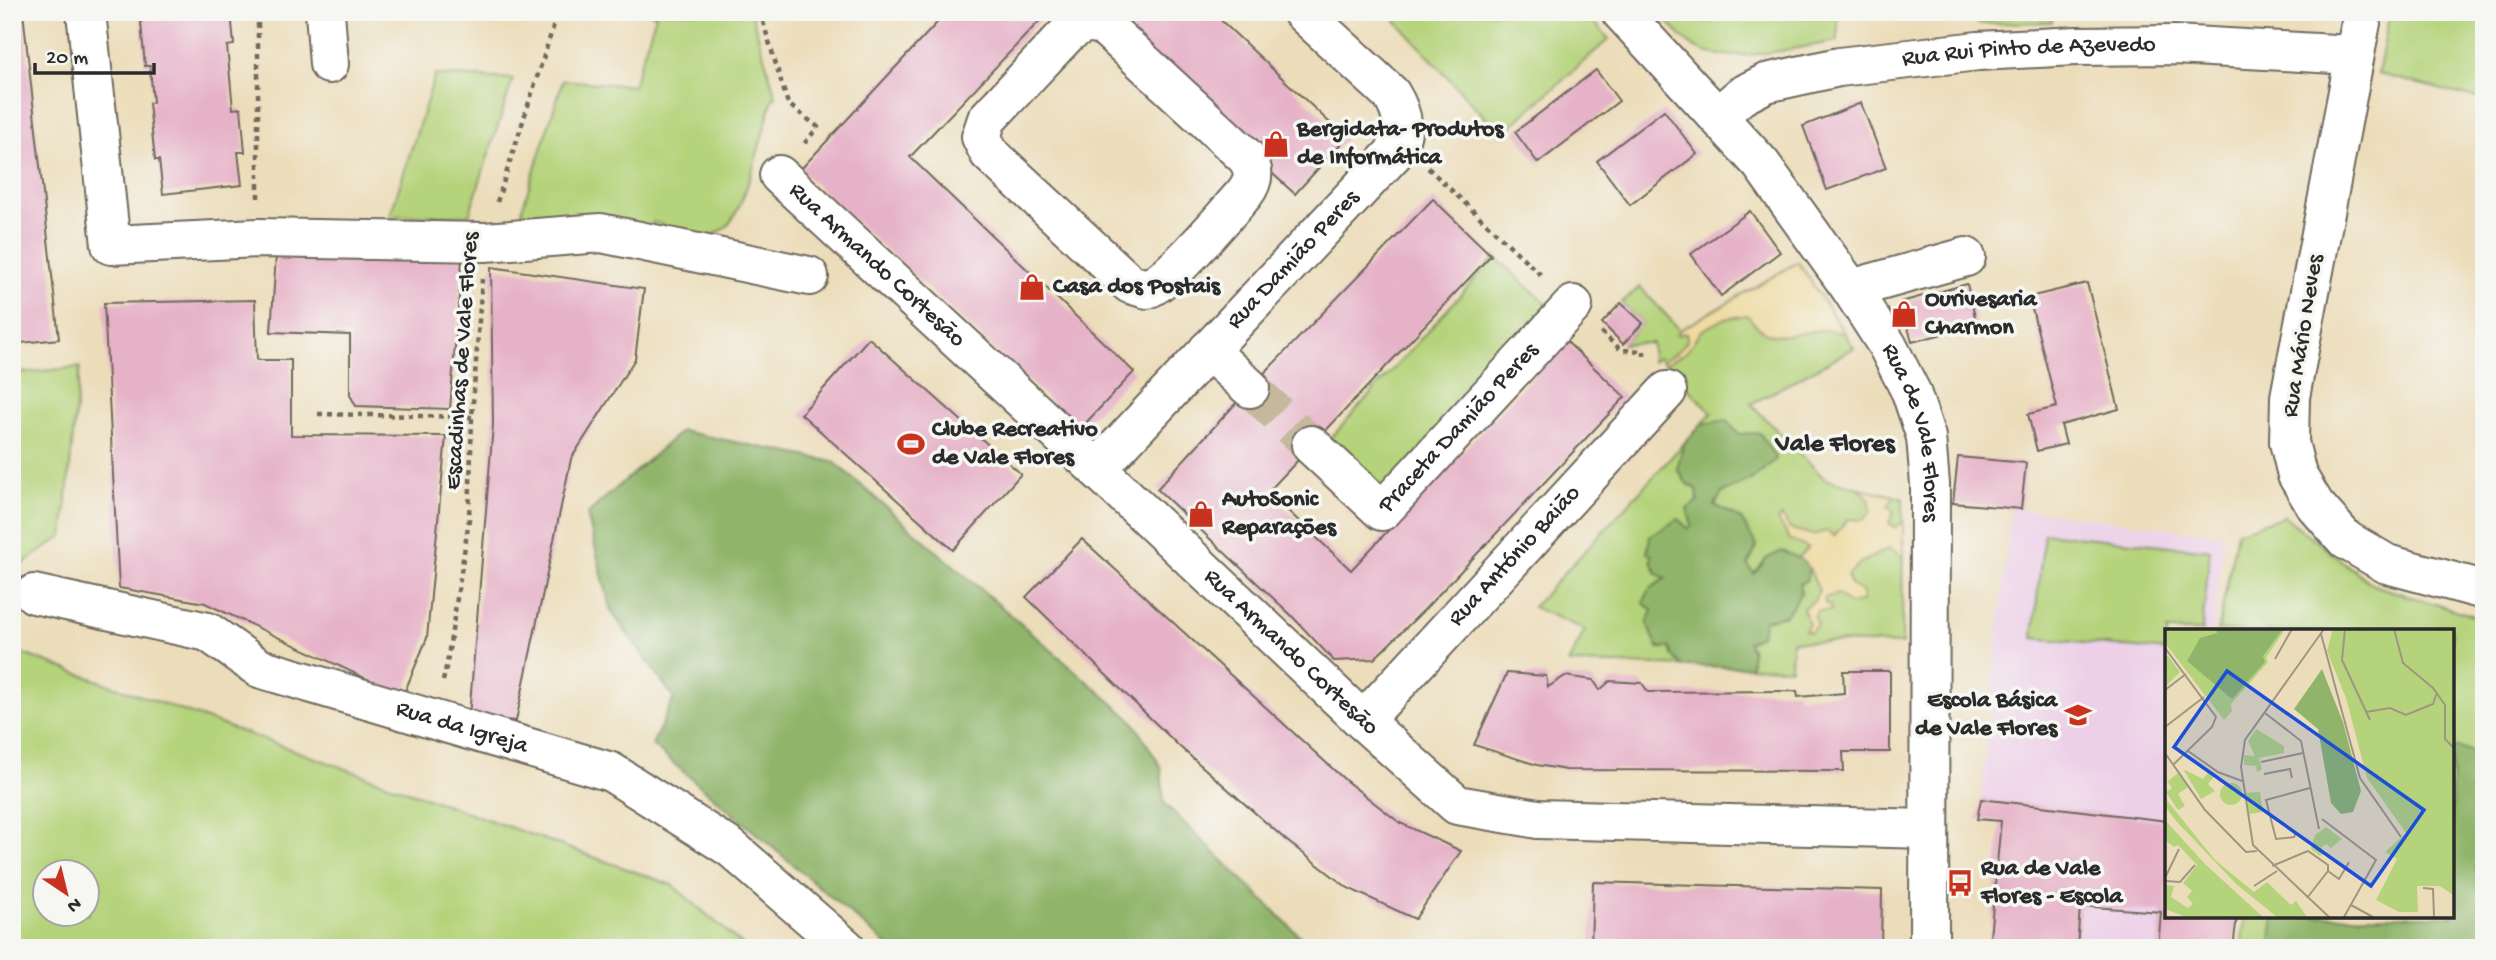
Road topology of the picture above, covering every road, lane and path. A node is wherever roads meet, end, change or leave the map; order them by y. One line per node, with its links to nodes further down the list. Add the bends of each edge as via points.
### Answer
1 (86, 12): 15 (street, via 111,244)
2 (258, 12): 15 (path)
3 (325, 12): 10 (street)
4 (558, 12): 16 (path, Escadinhas de Vale Flores)
5 (760, 12): 14 (path, via 788,104 818,127)
6 (1302, 12): 13 (street, via 1391,94 1402,119)
7 (1621, 12): 12 (street, Rua de Vale Flores)
8 (2363, 12): 9 (street, Rua Mário Neves)
9 (2353, 55): 12 (street, Rua Rui Pinto de Azevedo, via 2174,45 1978,51 1839,67 1766,83); 28 (street, Rua Mário Neves, via 2290,397 2289,442 2297,475 2315,505 2346,540 2386,564)
10 (329, 64)
11 (1016, 66): 11 (street, via 987,119 981,136 984,145 1130,284 1147,289 1165,279 1251,184 1254,173 1247,157 1103,25 1086,22)
12 (1718, 116): 19 (street, Rua de Vale Flores, via 1761,164)
13 (1400, 143): 20 (path); 21 (street, Rua Damião Peres)
14 (779, 175): 27 (street, Rua Armando Cortesão)
15 (258, 238): 16 (street)
16 (485, 242): 18 (street, via 601,233); 25 (path, Escadinhas de Vale Flores)
17 (1966, 257): 19 (street)
18 (809, 276)
19 (1851, 289): 32 (street, Rua de Vale Flores, via 1912,392 1926,437 1930,484)
20 (1573, 305): 23 (path, via 1621,350 1644,351 1644,371); 26 (street, Praceta Damião Peres, via 1382,511)
21 (1208, 350): 22 (street); 27 (street, Rua Damião Peres)
22 (1250, 388)
23 (1667, 391): 31 (street, Rua António Baião)
24 (318, 414): 25 (path)
25 (472, 417): 30 (path, Escadinhas de Vale Flores, via 469,520 447,663)
26 (1311, 445)
27 (1097, 469): 31 (street, Rua Armando Cortesão)
28 (2484, 590)
29 (34, 594): 30 (street, Rua da Igreja, via 208,632 259,668)
30 (432, 719): 34 (street, Rua da Igreja, via 611,772 731,848)
31 (1363, 721): 32 (street, Rua Armando Cortesão, via 1457,805 1538,819)
32 (1929, 829): 35 (street, Rua de Vale Flores)
33 (2484, 844): 36 (path, via 2476,867)
34 (846, 948)
35 (1929, 948)
36 (2483, 948)

